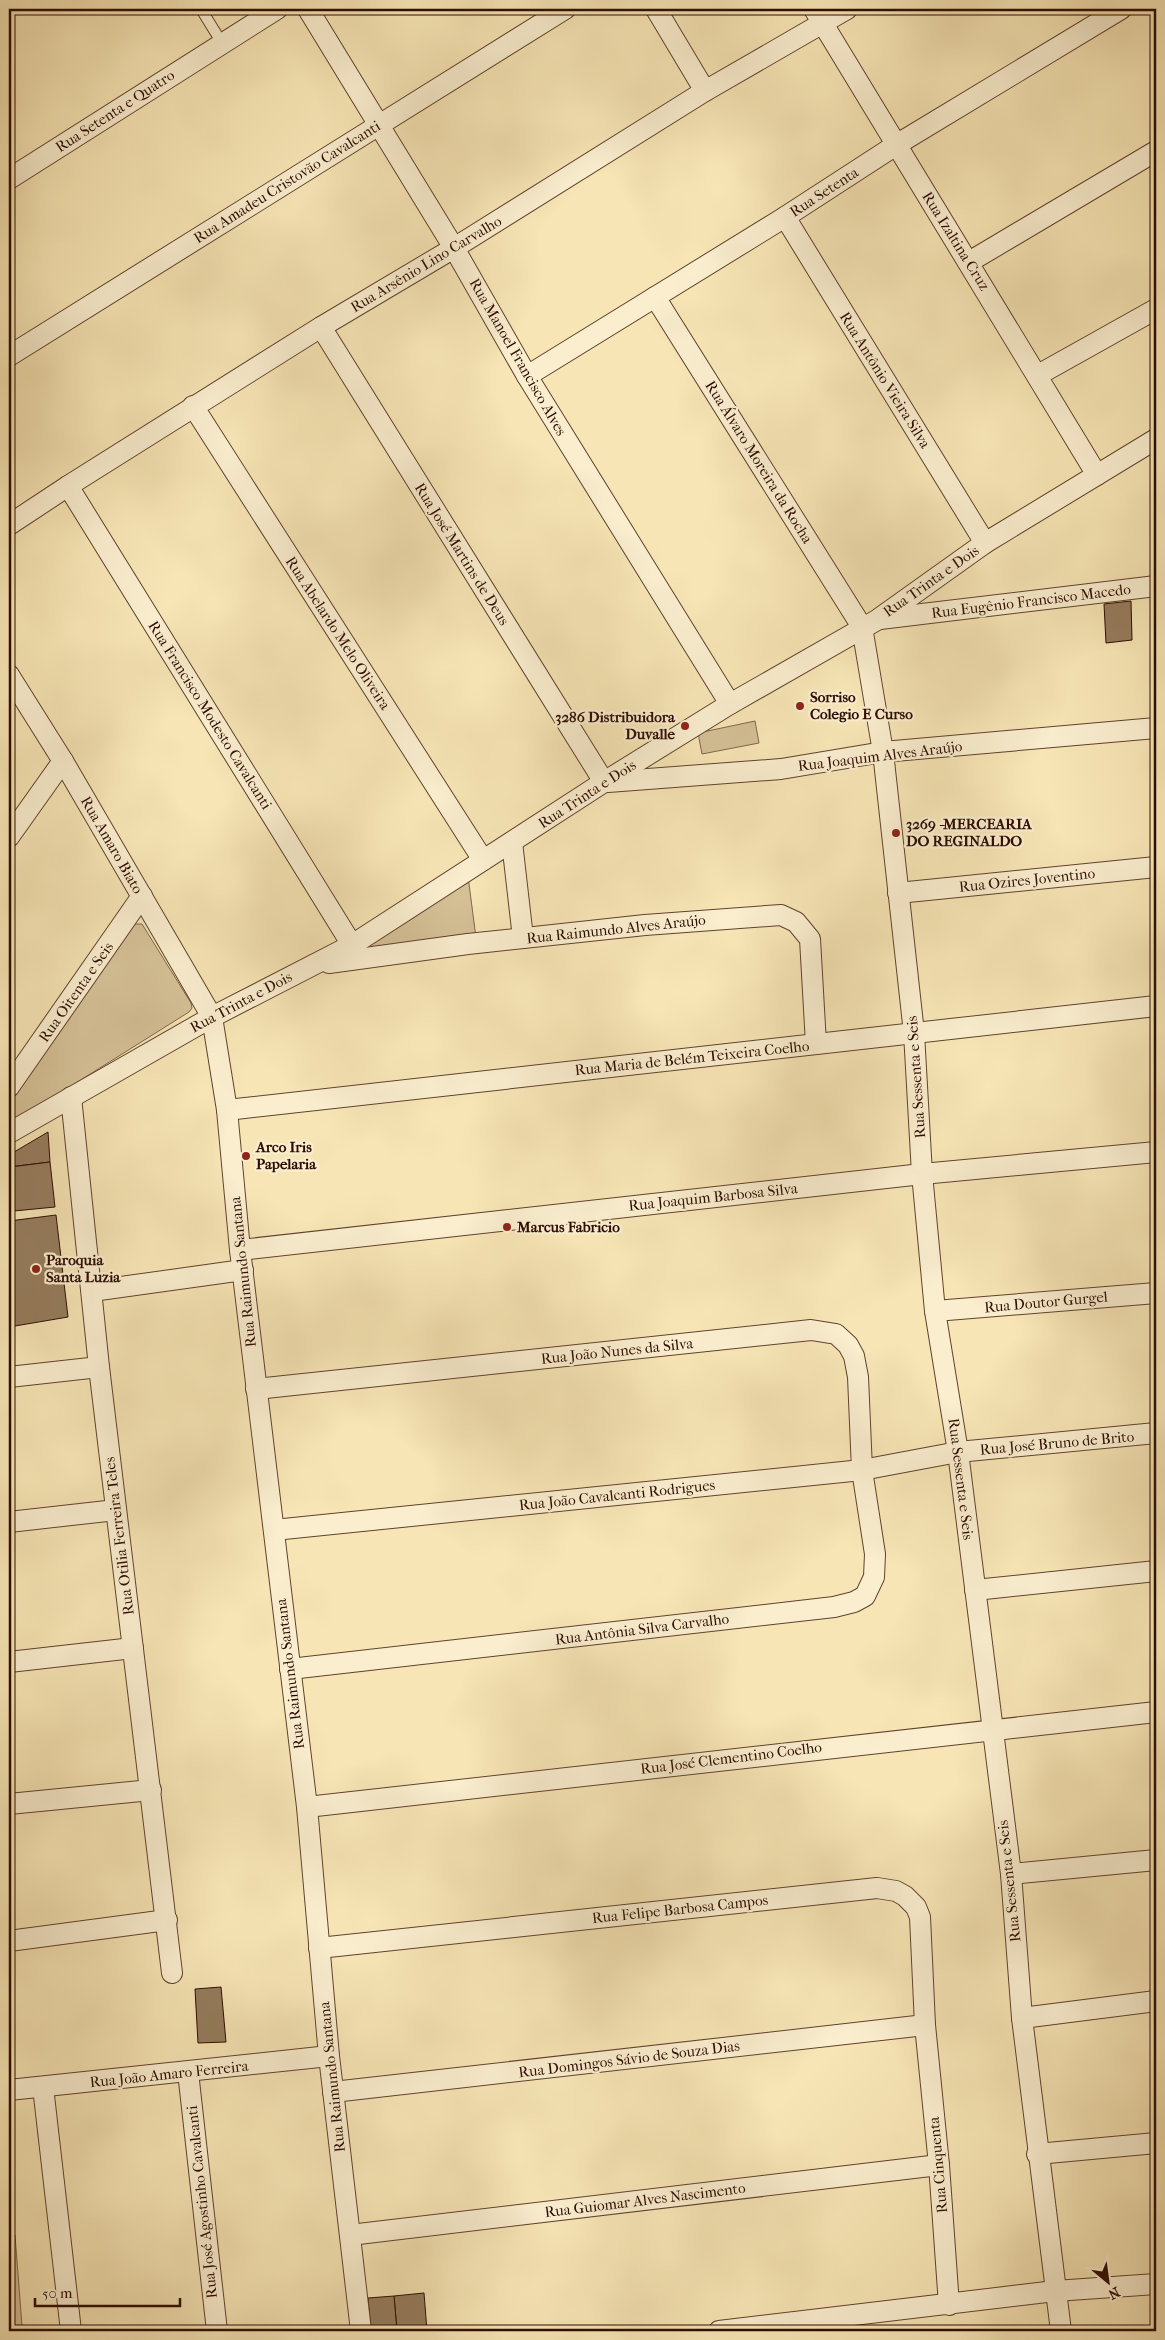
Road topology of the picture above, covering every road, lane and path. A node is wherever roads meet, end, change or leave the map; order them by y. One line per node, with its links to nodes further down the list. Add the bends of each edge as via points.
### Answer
1 (201, 9): 9 (lane)
2 (277, 9): 9 (street, Rua Setenta e Quatro)
3 (308, 9): 11 (street, Rua Manoel Francisco Alves)
4 (565, 9): 11 (street, Rua Amadeu Cristovão Cavalcanti)
5 (656, 9): 10 (street)
6 (847, 9): 8 (street, Rua Arsênio Lino Carvalho)
7 (1121, 9): 12 (street, Rua Setenta)
8 (819, 16): 10 (street, Rua Arsênio Lino Carvalho); 12 (street, Rua Izaltina Cruz)
9 (222, 43): 14 (street, Rua Setenta e Quatro)
10 (705, 91): 16 (street, Rua Arsênio Lino Carvalho)
11 (380, 123): 16 (street, Rua Manoel Francisco Alves); 21 (street, Rua Amadeu Cristovão Cavalcanti)
12 (896, 145): 15 (street, Rua Setenta); 17 (street, Rua Izaltina Cruz)
13 (1156, 151): 17 (street)
14 (9, 179)
15 (784, 217): 18 (street, Rua Setenta); 29 (street, Rua Antônio Vieira Silva)
16 (454, 248): 20 (street, Rua Arsênio Lino Carvalho); 23 (street, Rua Manoel Francisco Alves)
17 (970, 262): 22 (street, Rua Izaltina Cruz)
18 (655, 297): 23 (street, Rua Setenta); 31 (street, Rua Álvaro Moreira da Rocha)
19 (1156, 309): 22 (street)
20 (321, 327): 24 (street, Rua Arsênio Lino Carvalho); 37 (street, Rua José Martins de Deus)
21 (9, 356)
22 (1038, 375): 26 (street, Rua Izaltina Cruz)
23 (527, 376): 33 (street, Rua Manoel Francisco Alves)
24 (193, 406): 27 (street, Rua Arsênio Lino Carvalho); 40 (street, Rua Abelardo Melo Oliveira)
25 (1156, 439): 26 (street, Rua Trinta e Dois)
26 (1097, 474): 29 (street, Rua Trinta e Dois)
27 (68, 486): 28 (street, Rua Arsênio Lino Carvalho); 45 (street, Rua Francisco Modesto Cavalcanti)
28 (9, 525)
29 (985, 543): 31 (street, Rua Trinta e Dois)
30 (1156, 586): 31 (street, Rua Eugênio Francisco Macedo)
31 (870, 623): 33 (street, Rua Trinta e Dois); 35 (street, Rua Sessenta e Seis)
32 (9, 675): 36 (street, Rua Amaro Biato)
33 (730, 704): 37 (street, Rua Trinta e Dois)
34 (1156, 728): 35 (street, Rua Joaquim Alves Araújo)
35 (883, 752): 37 (street, Rua Joaquim Alves Araújo, via 781,769); 42 (street, Rua Sessenta e Seis)
36 (63, 761): 38 (street); 43 (street, Rua Amaro Biato)
37 (604, 782): 39 (street, Rua Trinta e Dois)
38 (9, 837)
39 (512, 842): 40 (street, Rua Trinta e Dois); 44 (street)
40 (483, 860): 45 (street, Rua Trinta e Dois)
41 (1156, 867): 42 (street, Rua Ozires Joventino)
42 (898, 893): 49 (street, Rua Sessenta e Seis)
43 (142, 896): 48 (street, Rua Amaro Biato); 51 (street, Rua Oitenta e Seis)
44 (523, 938): 46 (street, Rua Raimundo Alves Araújo); 50 (street, Rua Raimundo Alves Araújo, via 645,925 768,916 790,918 804,929 810,939)
45 (352, 945): 46 (street, Rua Trinta e Dois)
46 (310, 965): 48 (street, Rua Trinta e Dois)
47 (1156, 1006): 49 (street, Rua Maria de Belém Teixeira Coelho)
48 (212, 1017): 52 (street, Rua Trinta e Dois); 53 (street, Rua Raimundo Santana)
49 (914, 1033): 50 (street, Rua Maria de Belém Teixeira Coelho); 56 (street, Rua Sessenta e Seis)
50 (816, 1044): 53 (street, Rua Maria de Belém Teixeira Coelho)
51 (9, 1087)
52 (71, 1098): 54 (street, Rua Trinta e Dois); 59 (street, Rua Otilia Ferreira Teles)
53 (227, 1110): 57 (street, Rua Raimundo Santana)
54 (9, 1133)
55 (1156, 1152): 56 (street, Rua Joaquim Barbosa Silva)
56 (922, 1174): 57 (street, Rua Joaquim Barbosa Silva); 61 (street, Rua Sessenta e Seis)
57 (240, 1250): 58 (street, Rua Raimundo Santana)
58 (243, 1270): 59 (street); 64 (street, Rua Raimundo Santana)
59 (92, 1291): 62 (street, Rua Otilia Ferreira Teles)
60 (1156, 1294): 61 (street, Rua Doutor Gurgel)
61 (935, 1311): 66 (street, Rua Sessenta e Seis)
62 (99, 1367): 63 (street); 68 (street, Rua Otilia Ferreira Teles)
63 (9, 1377)
64 (256, 1389): 67 (street, Rua João Nunes da Silva, via 821,1331 836,1334 854,1356 858,1377); 70 (street, Rua Raimundo Santana)
65 (1156, 1433): 66 (street, Rua José Bruno de Brito)
66 (958, 1452): 67 (street, Rua João Cavalcanti Rodrigues); 72 (street, Rua Sessenta e Seis)
67 (862, 1470): 70 (street, Rua João Cavalcanti Rodrigues); 75 (street, Rua Antônia Silva Carvalho, via 875,1554 874,1578 865,1596 854,1602 834,1607)
68 (116, 1510): 69 (street); 73 (street, Rua Otilia Ferreira Teles)
69 (9, 1522)
70 (274, 1530): 75 (street, Rua Raimundo Santana)
71 (1156, 1571): 72 (street)
72 (975, 1590): 77 (street, Rua Sessenta e Seis)
73 (133, 1648): 74 (street); 78 (street, Rua Otilia Ferreira Teles)
74 (9, 1662)
75 (290, 1669): 80 (street, Rua Raimundo Santana)
76 (1156, 1712): 77 (street, Rua José Clementino Coelho)
77 (992, 1729): 80 (street, Rua José Clementino Coelho); 82 (street, Rua Sessenta e Seis)
78 (152, 1790): 79 (street); 83 (street, Rua Otilia Ferreira Teles)
79 (9, 1804)
80 (307, 1807): 85 (street, Rua Raimundo Santana)
81 (1156, 1860): 82 (street)
82 (1011, 1874): 88 (street, Rua Sessenta e Seis)
83 (167, 1920): 84 (street); 86 (street, Rua Otilia Ferreira Teles)
84 (9, 1940)
85 (319, 1948): 89 (street, Rua Felipe Barbosa Campos, via 888,1889 912,1901 920,1917); 90 (street, Rua Raimundo Santana)
86 (172, 1973)
87 (1156, 2001): 88 (street)
88 (1022, 2018): 96 (street, Rua Sessenta e Seis)
89 (925, 2025): 94 (street, Rua Domingos Sávio de Souza Dias); 97 (street, Rua Cinquenta)
90 (329, 2056): 91 (street, Rua João Amaro Ferreira); 94 (street, Rua Raimundo Santana)
91 (188, 2072): 92 (street, Rua João Amaro Ferreira); 103 (street, Rua José Agostinho Cavalcanti)
92 (42, 2087): 93 (street, Rua João Amaro Ferreira); 102 (street)
93 (9, 2090)
94 (333, 2092): 98 (street, Rua Raimundo Santana)
95 (1156, 2143): 96 (street)
96 (1037, 2154): 100 (street, Rua Sessenta e Seis)
97 (939, 2165): 98 (street, Rua Guiomar Alves Nascimento); 101 (street, Rua Cinquenta)
98 (350, 2235): 104 (street, Rua Raimundo Santana)
99 (1156, 2284): 100 (street)
100 (1055, 2291): 101 (street); 106 (street, Rua Sessenta e Seis)
101 (949, 2305): 105 (street)
102 (71, 2331)
103 (217, 2331)
104 (361, 2331)
105 (719, 2331)
106 (1061, 2331)

